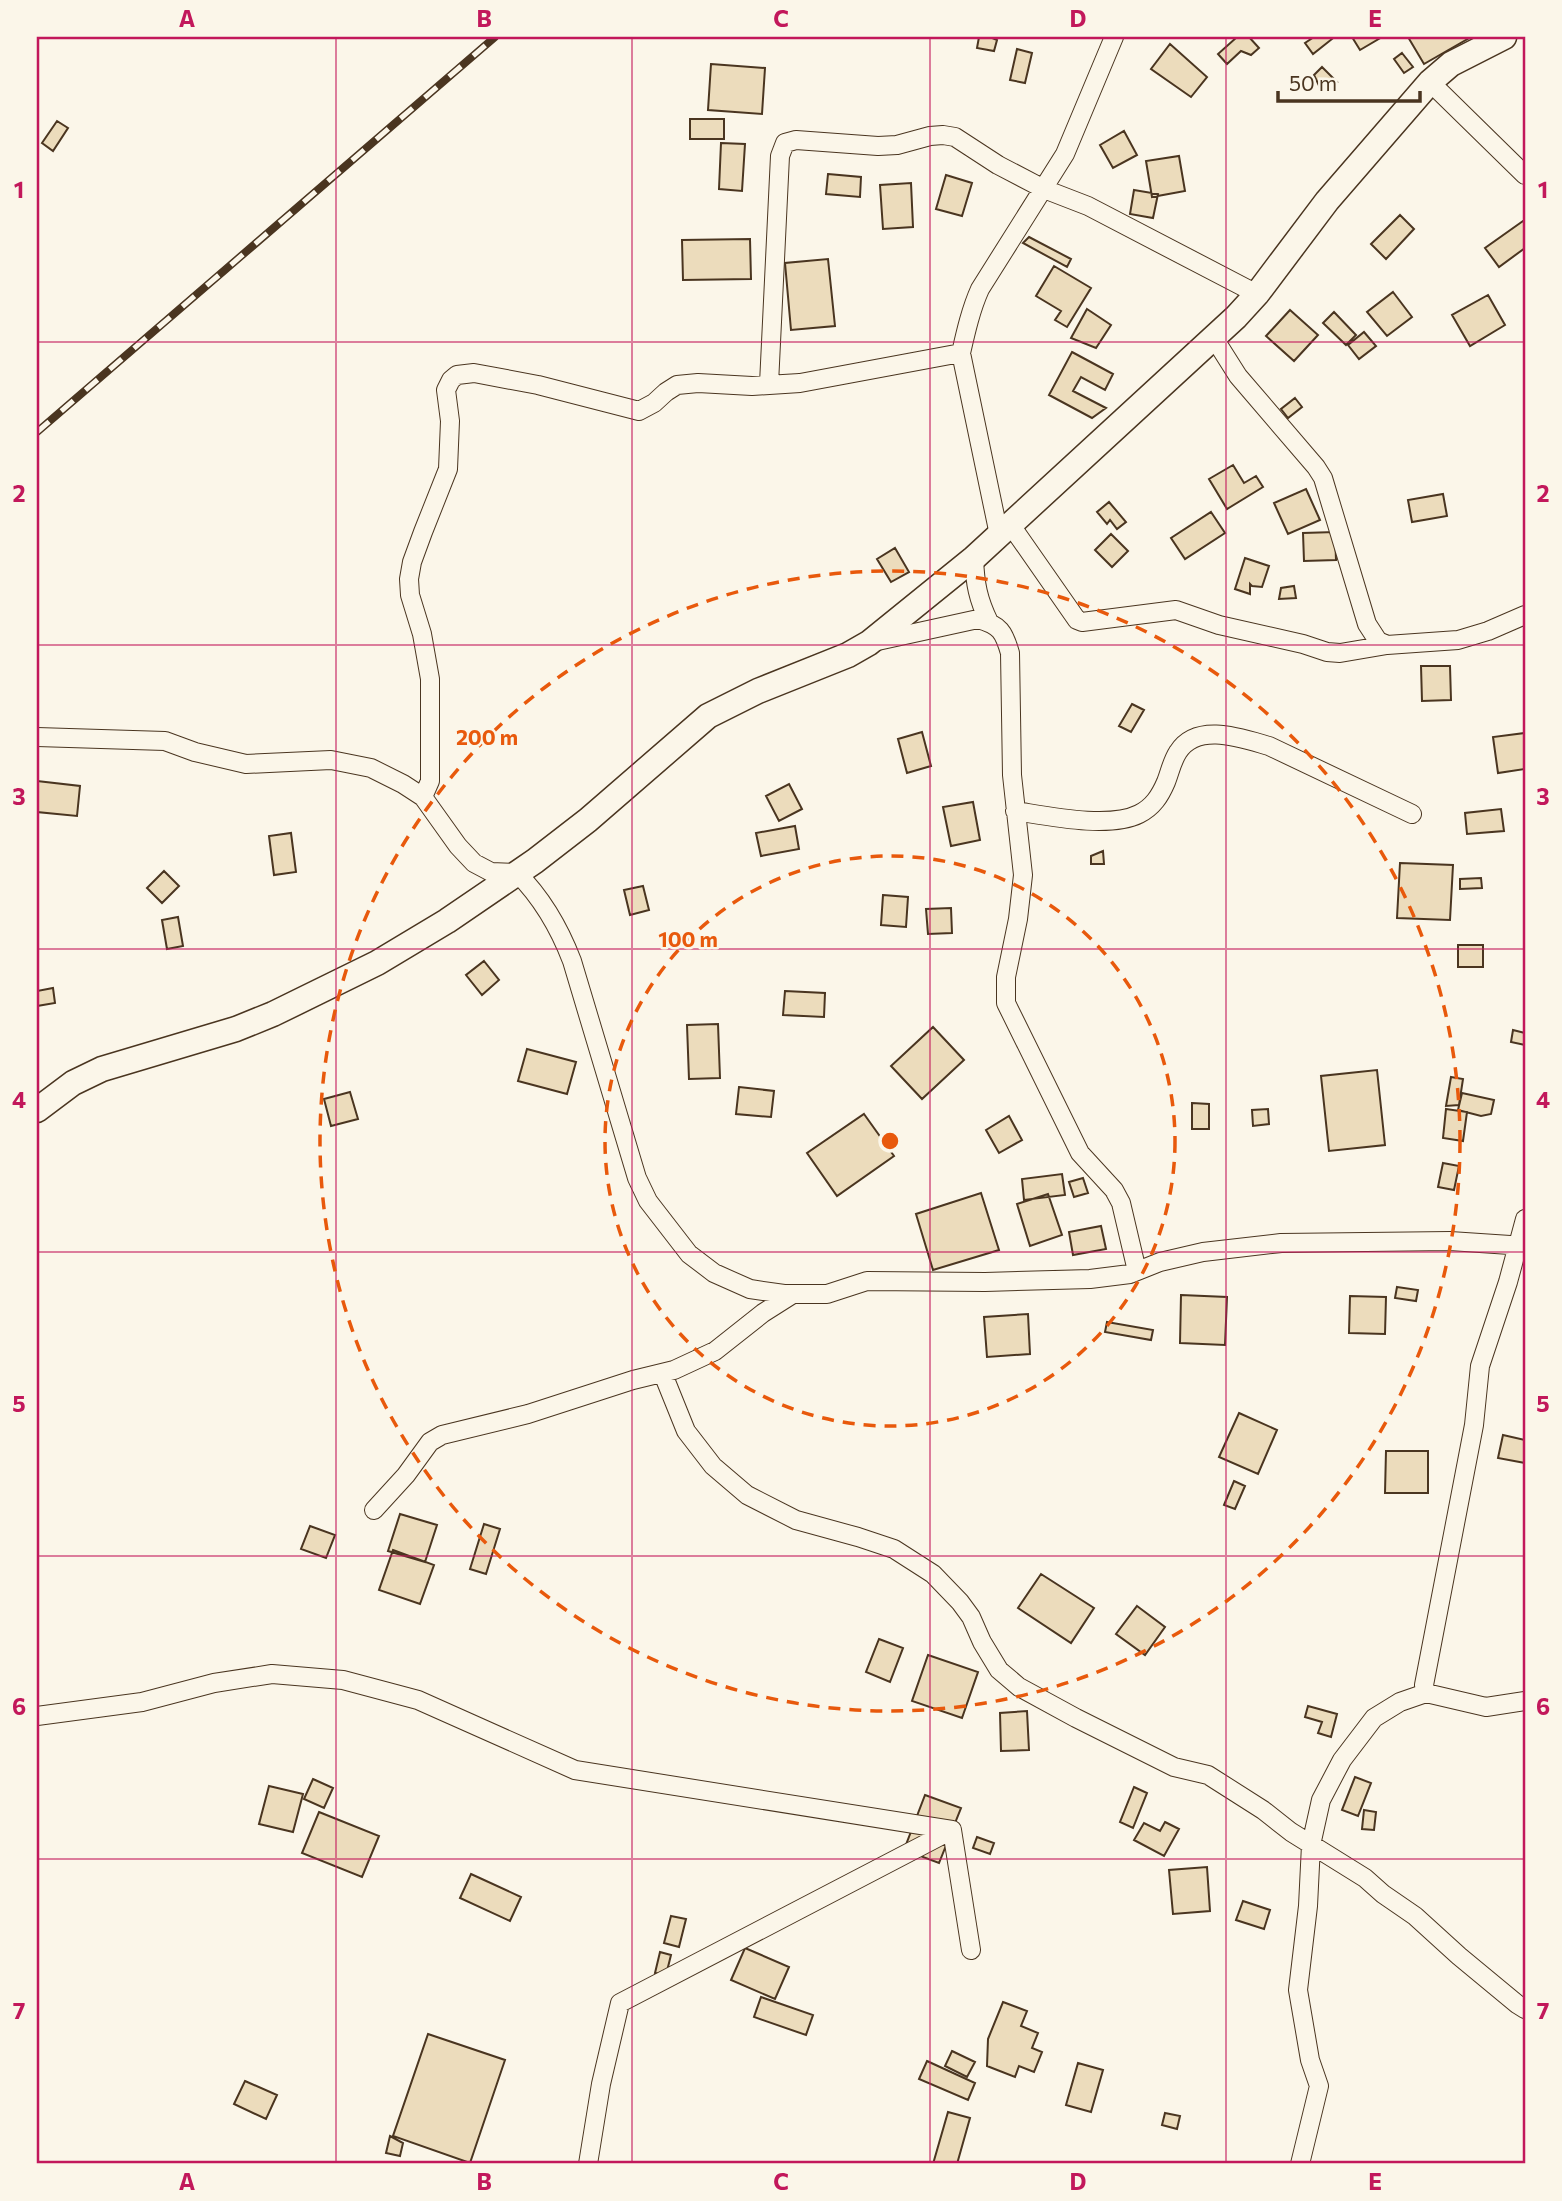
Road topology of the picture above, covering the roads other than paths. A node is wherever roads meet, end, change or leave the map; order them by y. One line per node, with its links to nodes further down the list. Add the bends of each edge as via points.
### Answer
1 (1114, 37): 5 (street, via 1065,154)
2 (1504, 37): 3 (street, via 1451,64)
3 (1430, 82): 4 (street); 6 (street, via 1327,201)
4 (1525, 175)
5 (1044, 188): 6 (street); 8 (street, via 980,289); 9 (street, via 955,137 930,136 897,145 796,140 785,144 780,156)
6 (1257, 294): 7 (street)
7 (1214, 338): 10 (street); 15 (street, via 1238,376 1323,478 1367,624 1378,641)
8 (961, 353): 9 (street, via 800,383); 10 (street)
9 (769, 384): 17 (street, via 677,385 639,411 474,373 451,380 446,390 448,469 409,579 430,679 430,781)
10 (1004, 529): 11 (street); 15 (street, via 1082,622 1171,610 1327,652)
11 (974, 558): 13 (street, via 975,587); 14 (street)
12 (1525, 615): 15 (street, via 1458,640)
13 (989, 622): 14 (street, via 978,619); 18 (street, via 1001,629 1010,653)
14 (869, 643): 20 (street, via 708,716 588,820)
15 (1387, 645)
16 (37, 737): 17 (street, via 165,741 246,764 331,760 371,768)
17 (423, 797): 20 (street, via 474,863 491,872)
18 (1015, 811): 19 (street, via 1097,821 1140,814 1158,799 1185,743 1213,734 1269,746); 24 (street, via 1023,893 1006,977 1006,1003 1080,1153 1121,1203)
19 (1412, 814)
20 (517, 873): 21 (street, via 377,963 274,1014 103,1069 73,1083); 25 (street, via 550,912 572,961 637,1178 648,1201 689,1254 714,1273 750,1289)
21 (37, 1110)
22 (1525, 1219): 23 (street)
23 (1522, 1246): 24 (street, via 1450,1241 1281,1243 1203,1252); 28 (street, via 1480,1366 1474,1425 1435,1622)
24 (1137, 1271): 25 (street, via 1090,1279 867,1281 827,1294)
25 (793, 1294): 26 (street, via 715,1351)
26 (663, 1374): 27 (street, via 442,1435 430,1443); 32 (street, via 686,1431 713,1466 747,1495 796,1520 894,1549 933,1574 960,1602 999,1670 1019,1687 1174,1767 1208,1775)
27 (374, 1510)
28 (1426, 1693): 29 (street, via 1486,1707); 32 (street, via 1374,1718 1342,1760 1321,1800)
29 (1525, 1701)
30 (37, 1716): 31 (street, via 142,1702 272,1674 343,1680 418,1700 575,1770)
31 (952, 1830): 33 (street); 35 (street, via 620,2003)
32 (1311, 1845): 34 (street, via 1415,1916); 36 (street, via 1298,1990 1319,2086)
33 (971, 1950)
34 (1525, 2009)
35 (588, 2164)
36 (1300, 2164)

